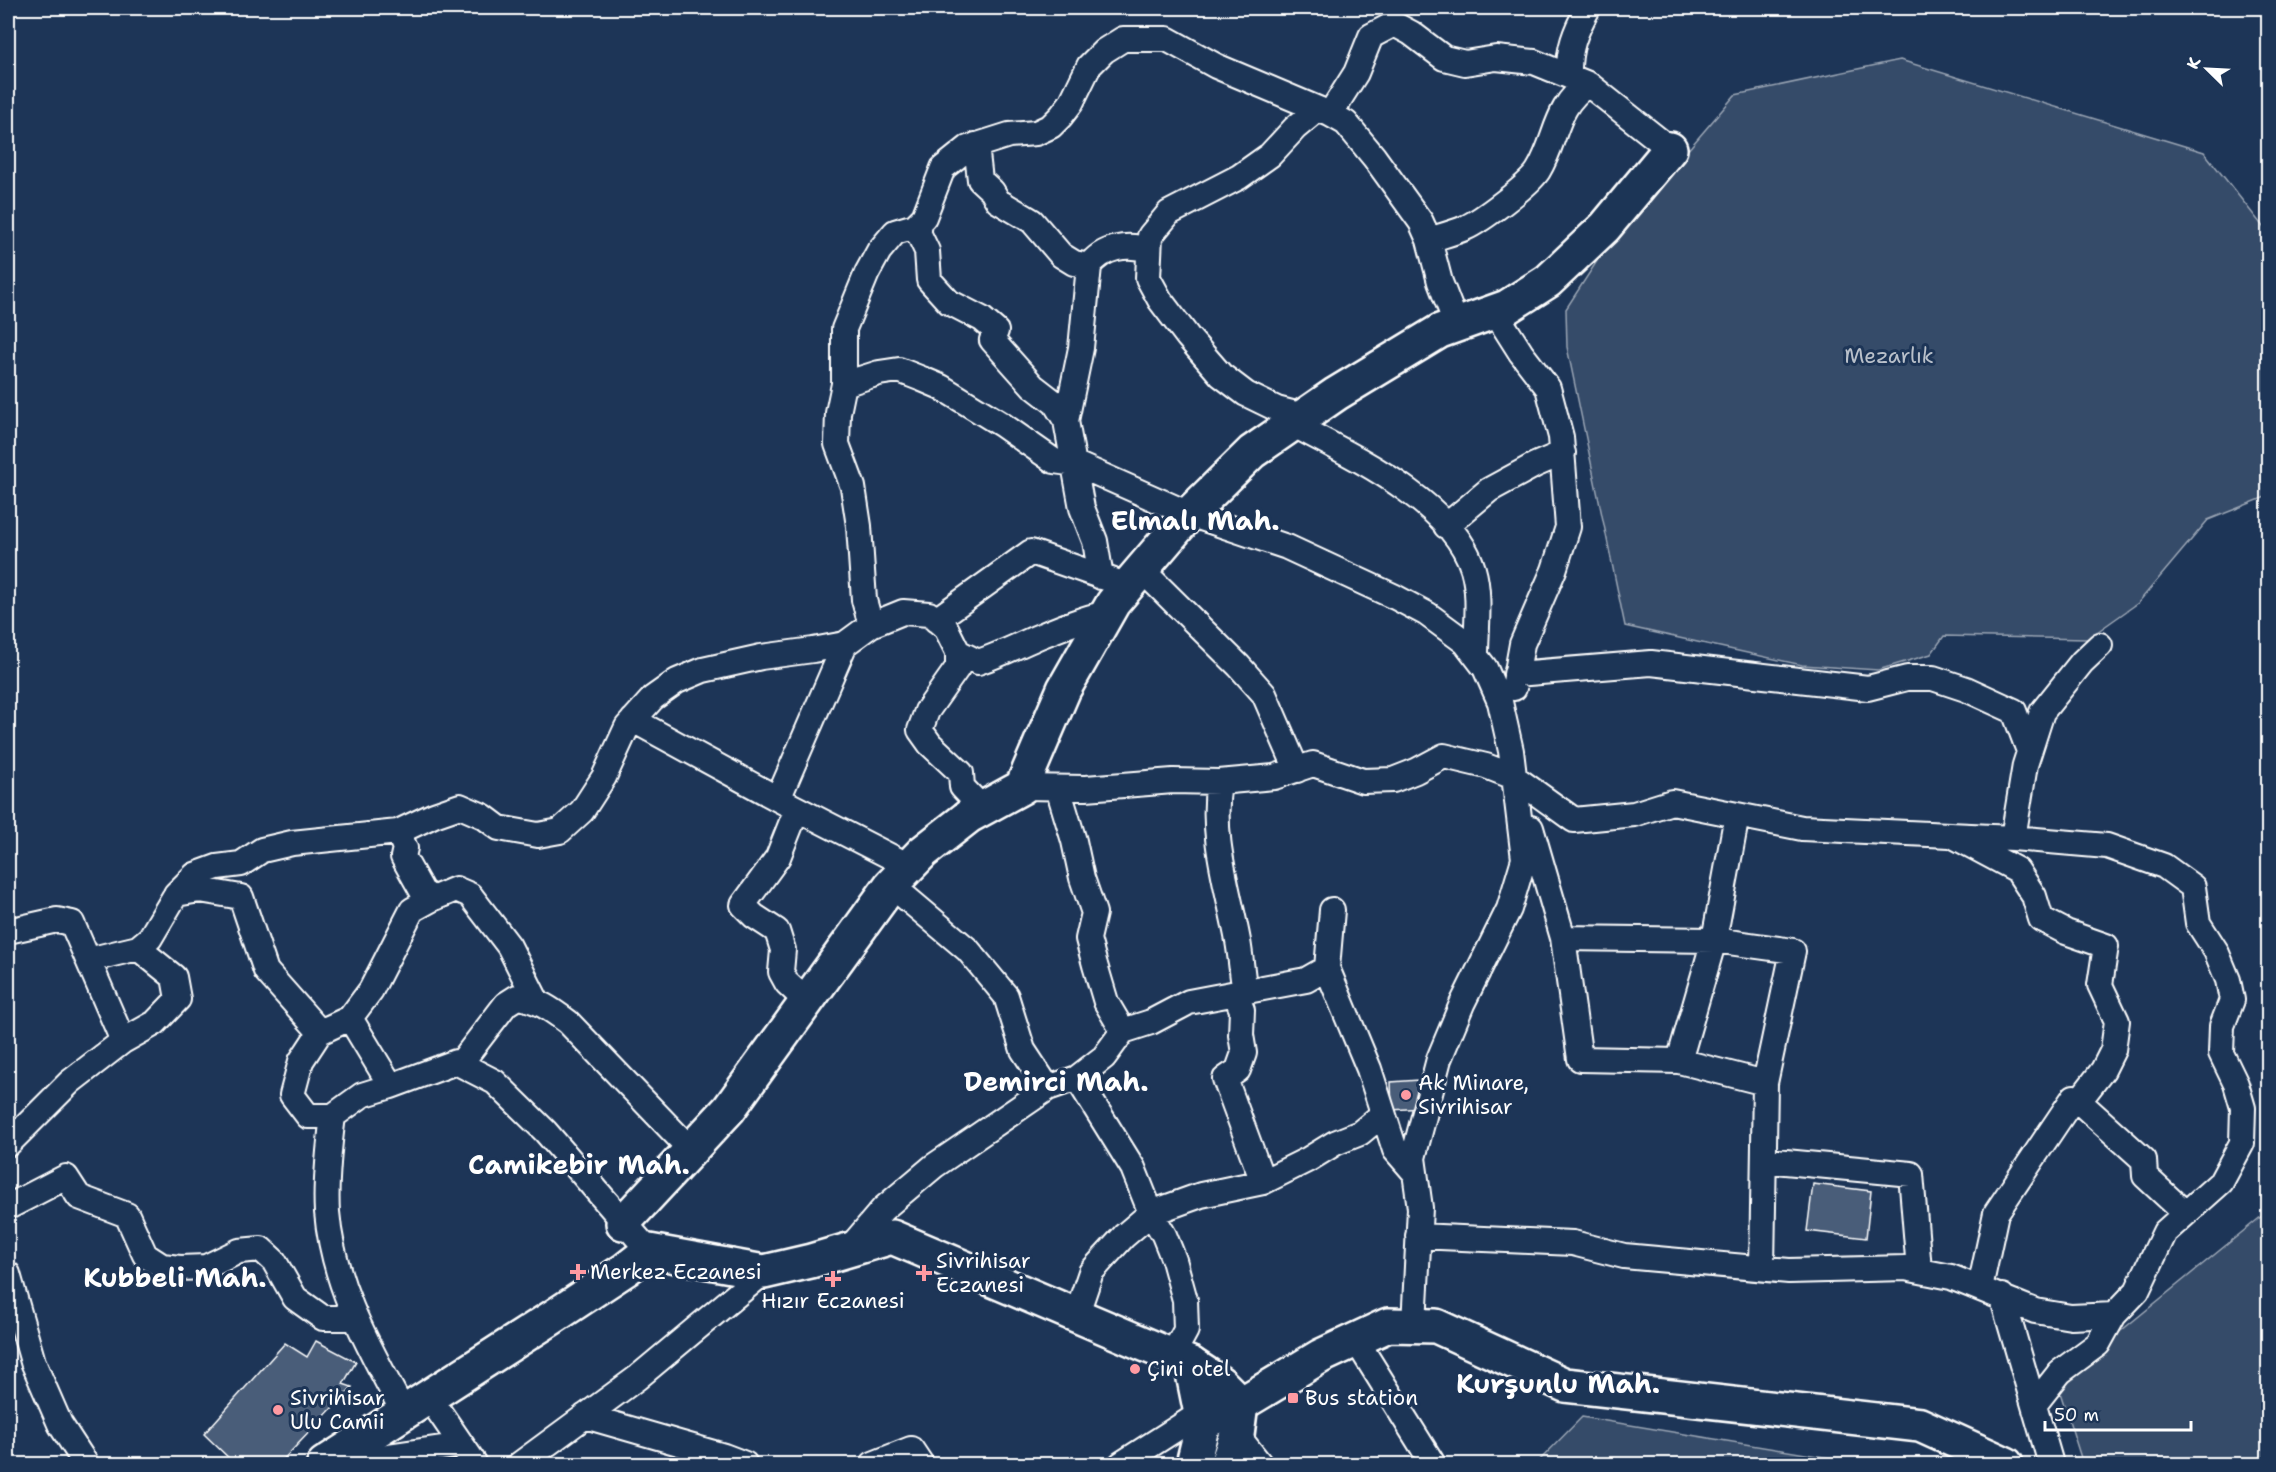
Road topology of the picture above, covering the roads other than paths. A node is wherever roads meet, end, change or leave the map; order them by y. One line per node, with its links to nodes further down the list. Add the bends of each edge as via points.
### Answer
1 (1588, 8): 2 (street, via 1569,54)
2 (1579, 80): 3 (street, via 1534,62 1496,58 1465,63 1444,58 1394,24 1371,36 1356,73); 5 (street); 7 (street, via 1537,173 1466,228)
3 (1324, 112): 4 (street, via 1216,66 1167,39 1123,39 1089,66 1071,103 1051,126); 7 (street, via 1346,123 1374,157 1411,207); 8 (street, via 1295,128 1270,156 1239,177 1169,213 1150,236)
4 (976, 146): 6 (street, via 943,168 924,217); 9 (street, via 980,180 998,201 1032,221 1060,255)
5 (1671, 149): 10 (street, via 1605,227 1548,281)
6 (915, 226): 12 (street, via 895,232 867,273 844,329); 14 (street, via 927,251 929,280 949,302 996,331 992,340 1033,386 1055,403)
7 (1429, 240): 11 (street, via 1440,282)
8 (1149, 250): 9 (street, via 1126,246 1111,250 1097,255); 13 (street, via 1148,278 1160,300 1221,375 1246,394)
9 (1089, 266): 14 (street, via 1081,348)
10 (1495, 312): 11 (street); 15 (street, via 1548,388)
11 (1460, 324): 13 (street, via 1440,331)
12 (844, 384): 16 (street, via 899,370 941,387 1054,460); 22 (street, via 837,444 853,487 864,600)
13 (1298, 420): 17 (street, via 1252,452); 18 (street, via 1397,482)
14 (1066, 421): 16 (street)
15 (1563, 453): 18 (street, via 1489,490); 27 (street, via 1568,527 1522,644)
16 (1076, 464): 17 (street); 19 (street, via 1082,508 1095,541)
17 (1189, 514): 19 (street); 26 (street, via 1287,547 1395,597 1466,642)
18 (1446, 526): 26 (street, via 1458,539 1473,569)
19 (1123, 578): 20 (street); 21 (street, via 1031,552); 31 (street, via 1239,666 1264,694)
20 (1107, 612): 25 (street, via 978,662); 34 (street, via 1064,689)
21 (936, 620): 22 (street, via 929,614 903,612); 25 (street, via 946,628)
22 (871, 625): 23 (street)
23 (845, 644): 28 (street, via 703,670 676,681); 36 (street)
24 (2100, 645): 30 (street, via 2042,712)
25 (958, 652): 37 (street, via 958,667 927,711 920,730 961,773 962,787)
26 (1476, 656): 29 (street, via 1500,702)
27 (1516, 674): 29 (street); 30 (street, via 1651,663 1868,688 1907,678 1933,678 2014,711)
28 (633, 720): 36 (street); 39 (street, via 582,811 560,831 538,835 499,828 460,806)
29 (1506, 729): 32 (street)
30 (2030, 751): 41 (street)
31 (1297, 770): 32 (street, via 1313,764 1363,781 1393,780 1444,756); 33 (street, via 1274,777)
32 (1514, 777): 38 (street, via 1574,820 1634,814 1672,802); 47 (street); 71 (street, via 1524,859 1509,909 1439,1059 1413,1158)
33 (1219, 782): 35 (street); 52 (street, via 1216,836 1238,941)
34 (1022, 787): 35 (street); 37 (street)
35 (1058, 788): 56 (street, via 1094,914 1088,939 1106,1002)
36 (787, 804): 42 (street); 54 (street, via 778,857 743,905 777,931 783,950 781,972 786,983)
37 (982, 808): 42 (street, via 942,837)
38 (1737, 815): 40 (street, via 1802,828); 48 (street)
39 (398, 832): 43 (street, via 292,843 262,850 241,864 195,875); 44 (street, via 405,848 403,857 422,891)
40 (1950, 835): 41 (street); 65 (street, via 2017,870 2034,896 2040,919 2106,946 2100,985 2117,1022 2113,1050)
41 (2013, 838): 75 (street, via 2107,846 2164,866 2193,887 2198,923 2216,951 2230,990 2232,1000 2222,1026 2221,1053 2236,1084 2243,1120 2242,1143 2221,1182)
42 (900, 876): 54 (street); 64 (street, via 1006,996 1023,1050)
43 (176, 894): 49 (street, via 150,938); 57 (street, via 200,890 241,897 266,971)
44 (432, 899): 53 (street, via 456,889 470,895 509,946); 55 (street, via 412,910 371,990)
45 (1332, 910): 51 (street)
46 (8, 931): 50 (street, via 57,920 72,922)
47 (1563, 938): 48 (street); 59 (street, via 1580,1059)
48 (1714, 940): 59 (street); 62 (street, via 1793,951)
49 (138, 948): 50 (street); 58 (street, via 174,977 178,999 155,1023)
50 (88, 960): 58 (street)
51 (1327, 968): 52 (street, via 1306,980); 66 (street, via 1369,1069)
52 (1240, 992): 56 (street, via 1189,1002 1151,1022); 72 (street, via 1244,1053 1238,1070 1225,1079)
53 (537, 1002): 60 (street, via 517,997 506,1004); 69 (street, via 568,1022)
54 (807, 1002): 69 (street, via 729,1109)
55 (350, 1018): 57 (street); 63 (street)
56 (1122, 1031): 61 (street, via 1104,1057)
57 (320, 1032): 67 (street, via 302,1061 292,1095 308,1116)
58 (123, 1041): 68 (street, via 70,1082)
59 (1679, 1061): 62 (street)
60 (460, 1064): 63 (street, via 456,1062); 76 (street, via 495,1082 545,1131)
61 (1077, 1078): 64 (street); 74 (street, via 1133,1168)
62 (1765, 1083): 70 (street)
63 (391, 1086): 67 (street, via 362,1095)
64 (1048, 1088): 78 (street, via 934,1166 883,1209)
65 (2079, 1101): 75 (street, via 2144,1160 2145,1176); 84 (street, via 2074,1097 1996,1213)
66 (1383, 1114): 71 (street, via 1395,1150); 72 (street, via 1360,1133)
67 (333, 1116): 87 (street, via 327,1212 334,1255)
68 (8, 1144)
69 (691, 1150): 76 (street)
70 (1764, 1160): 80 (street); 81 (street, via 1911,1174)
71 (1415, 1173): 77 (street, via 1420,1208)
72 (1263, 1182): 74 (street, via 1201,1195)
73 (8, 1208): 87 (street, via 66,1177 79,1197 127,1215 145,1255 162,1266 206,1267 239,1251 261,1249 274,1261 295,1299 323,1318)
74 (1151, 1213): 86 (street, via 1091,1272); 90 (street, via 1171,1252 1185,1300)
75 (2185, 1213): 85 (street, via 2165,1232 2137,1291)
76 (623, 1223): 79 (street)
77 (1418, 1236): 80 (street, via 1573,1243 1624,1256); 88 (street)
78 (848, 1250): 82 (street); 86 (street, via 892,1237)
79 (648, 1251): 82 (street); 91 (street)
80 (1762, 1268): 81 (street)
81 (1919, 1270): 84 (street)
82 (764, 1272): 93 (street)
83 (8, 1274): 97 (street, via 33,1362 60,1424)
84 (1991, 1292): 85 (street, via 2035,1311 2071,1317); 92 (street)
85 (2114, 1315): 92 (street, via 2098,1344 2060,1372)
86 (1076, 1316): 90 (street)
87 (354, 1318): 91 (street)
88 (1414, 1326): 89 (street, via 1388,1325); 108 (street, via 1436,1326 1565,1385 1920,1425)
89 (1356, 1340): 95 (street, via 1321,1356); 107 (street)
90 (1181, 1360): 94 (street); 95 (street, via 1220,1383)
91 (416, 1405): 96 (street); 98 (street)
92 (2034, 1405): 109 (street)
93 (585, 1416): 100 (street); 101 (street)
94 (1202, 1418): 95 (street); 104 (street); 105 (street)
95 (1235, 1434): 106 (street)
96 (468, 1455): 99 (street)
97 (86, 1464)
98 (324, 1464)
99 (333, 1464)
100 (520, 1464)
101 (745, 1464)
102 (873, 1464): 103 (street, via 911,1449)
103 (921, 1464)
104 (1121, 1464)
105 (1193, 1464)
106 (1260, 1464)
107 (1433, 1464)
108 (2006, 1464)
109 (2051, 1464)

